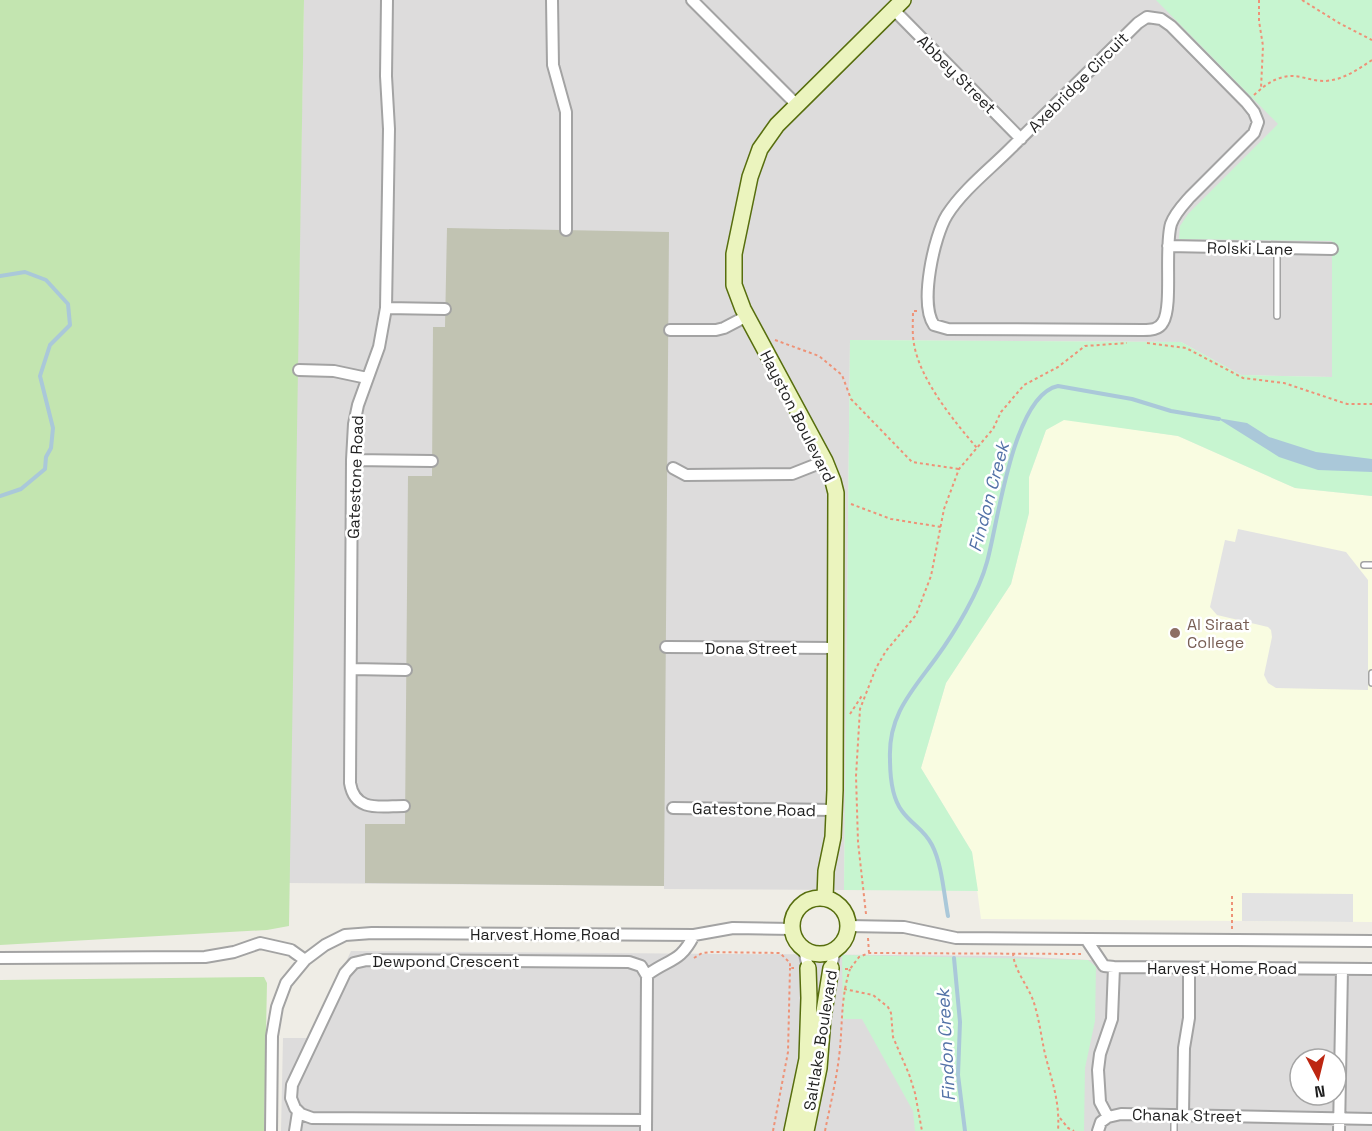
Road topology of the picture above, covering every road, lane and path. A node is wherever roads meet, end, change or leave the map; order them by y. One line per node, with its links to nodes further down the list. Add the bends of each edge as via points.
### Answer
1 (387, 0): 17 (street, Gatestone Road)
2 (552, 0): 13 (street, via 553,65 566,112)
3 (693, 0): 11 (street)
4 (1259, 0): 9 (path)
5 (1302, 0): 7 (path)
6 (898, 5): 11 (street, Hayston Boulevard); 12 (street, Abbey Street)
7 (1372, 40)
8 (1372, 60): 9 (path, via 1335,80 1291,76)
9 (1262, 88): 10 (path)
10 (1246, 102): 12 (street, Axebridge Circuit, via 1166,22 1147,17); 14 (street, Axebridge Circuit, via 1258,122 1254,133 1180,208 1172,222)
11 (796, 105): 20 (street, Hayston Boulevard, via 760,149 748,187 733,272)
12 (1021, 138): 19 (street, Axebridge Circuit, via 961,198 940,227 932,255)
13 (566, 230)
14 (1168, 246): 15 (street, Rolski Lane); 19 (street, Axebridge Circuit, via 1166,316 1156,328 948,329 934,325)
15 (1277, 248): 16 (street, Rolski Lane); 21 (lane)
16 (1332, 249)
17 (386, 308): 18 (street); 27 (street, Gatestone Road, via 379,347)
18 (445, 309)
19 (929, 312): 29 (path, via 914,311 914,346 929,383)
20 (747, 316): 22 (street, via 716,330); 25 (street, Hayston Boulevard)
21 (1277, 316)
22 (670, 330)
23 (1133, 343): 29 (path, via 1086,346 1032,380 1014,395)
24 (1143, 343): 28 (path, via 1186,348 1243,378 1284,383 1347,404)
25 (763, 346): 32 (street, Hayston Boulevard); 34 (path, via 775,340 819,356 842,375 851,399 912,462)
26 (299, 370): 27 (street, via 334,371)
27 (367, 378): 30 (street, Gatestone Road, via 354,424)
28 (1372, 404)
29 (977, 448): 34 (path)
30 (352, 460): 31 (street); 41 (street, Gatestone Road)
31 (432, 461)
32 (825, 461): 33 (street, via 792,474 686,475); 35 (street, Hayston Boulevard)
33 (673, 468)
34 (959, 469): 36 (path)
35 (837, 502): 36 (path, via 891,519); 40 (street, Hayston Boulevard)
36 (941, 527): 50 (path, via 931,576 915,615 876,668 860,709 858,842)
37 (1364, 564): 38 (lane)
38 (1372, 565)
39 (666, 647): 40 (street, Dona Street)
40 (836, 648): 47 (street, Hayston Boulevard)
41 (351, 669): 42 (street); 45 (street, Gatestone Road, via 353,796 370,806)
42 (406, 670)
43 (1372, 673): 44 (lane)
44 (1372, 683)
45 (404, 806)
46 (674, 808): 47 (street, Gatestone Road)
47 (834, 810): 49 (street, Hayston Boulevard)
48 (1232, 893): 55 (path)
49 (825, 898): 51 (street, via 841,908); 52 (street, via 801,905)
50 (868, 925): 51 (street, Harvest Home Road); 54 (street, Harvest Home Road, via 904,927 956,938); 59 (path)
51 (848, 926): 58 (street, via 842,943)
52 (792, 928): 53 (street, Harvest Home Road, via 733,928); 57 (street)
53 (694, 935): 61 (street, Harvest Home Road, via 372,933 345,935); 71 (street, via 680,956)
54 (1086, 939): 55 (street, Harvest Home Road); 63 (street, via 1104,966)
55 (1231, 940): 56 (street, Harvest Home Road)
56 (1372, 941)
57 (804, 949): 58 (street, via 820,954); 65 (street, Saltlake Boulevard)
58 (835, 949): 66 (street, Saltlake Boulevard)
59 (869, 953): 68 (path, via 859,957); 74 (path, via 1012,953 1037,1012)
60 (0, 958): 61 (street, via 205,957 260,943 291,950)
61 (305, 960): 80 (street, Harvest Home Road, via 286,983 277,1007)
62 (690, 962): 64 (path, via 711,952 780,953)
63 (1114, 967): 67 (street, Harvest Home Road); 76 (street, via 1112,1019 1098,1070 1100,1102)
64 (790, 968): 65 (path); 82 (path, via 788,1052)
65 (808, 968): 83 (street, Saltlake Boulevard, via 807,1059)
66 (831, 968): 68 (path); 84 (street, Saltlake Boulevard, via 819,1068)
67 (1189, 968): 69 (street, Harvest Home Road); 75 (street, via 1189,1018)
68 (850, 969): 72 (path)
69 (1342, 969): 70 (street, Harvest Home Road); 77 (street)
70 (1372, 969)
71 (647, 975): 73 (street, Dewpond Crescent, via 641,966 629,962 354,963 345,973 292,1086 291,1098); 79 (street)
72 (844, 989): 85 (path, via 839,1055); 86 (path, via 873,995 888,1007 892,1037 909,1074)
73 (298, 1112): 79 (street, via 312,1118); 81 (street, Dewpond Crescent)
74 (1059, 1115): 87 (path); 88 (path)
75 (1178, 1115): 76 (street, Chanak Street); 77 (street, Chanak Street); 90 (lane)
76 (1108, 1117): 89 (street)
77 (1340, 1118): 78 (street, Chanak Street); 91 (street)
78 (1372, 1119)
79 (646, 1126)
80 (271, 1131)
81 (295, 1131)
82 (773, 1131)
83 (792, 1131)
84 (806, 1131)
85 (825, 1131)
86 (922, 1131)
87 (1058, 1131)
88 (1074, 1131)
89 (1098, 1131)
90 (1174, 1131)
91 (1339, 1131)

